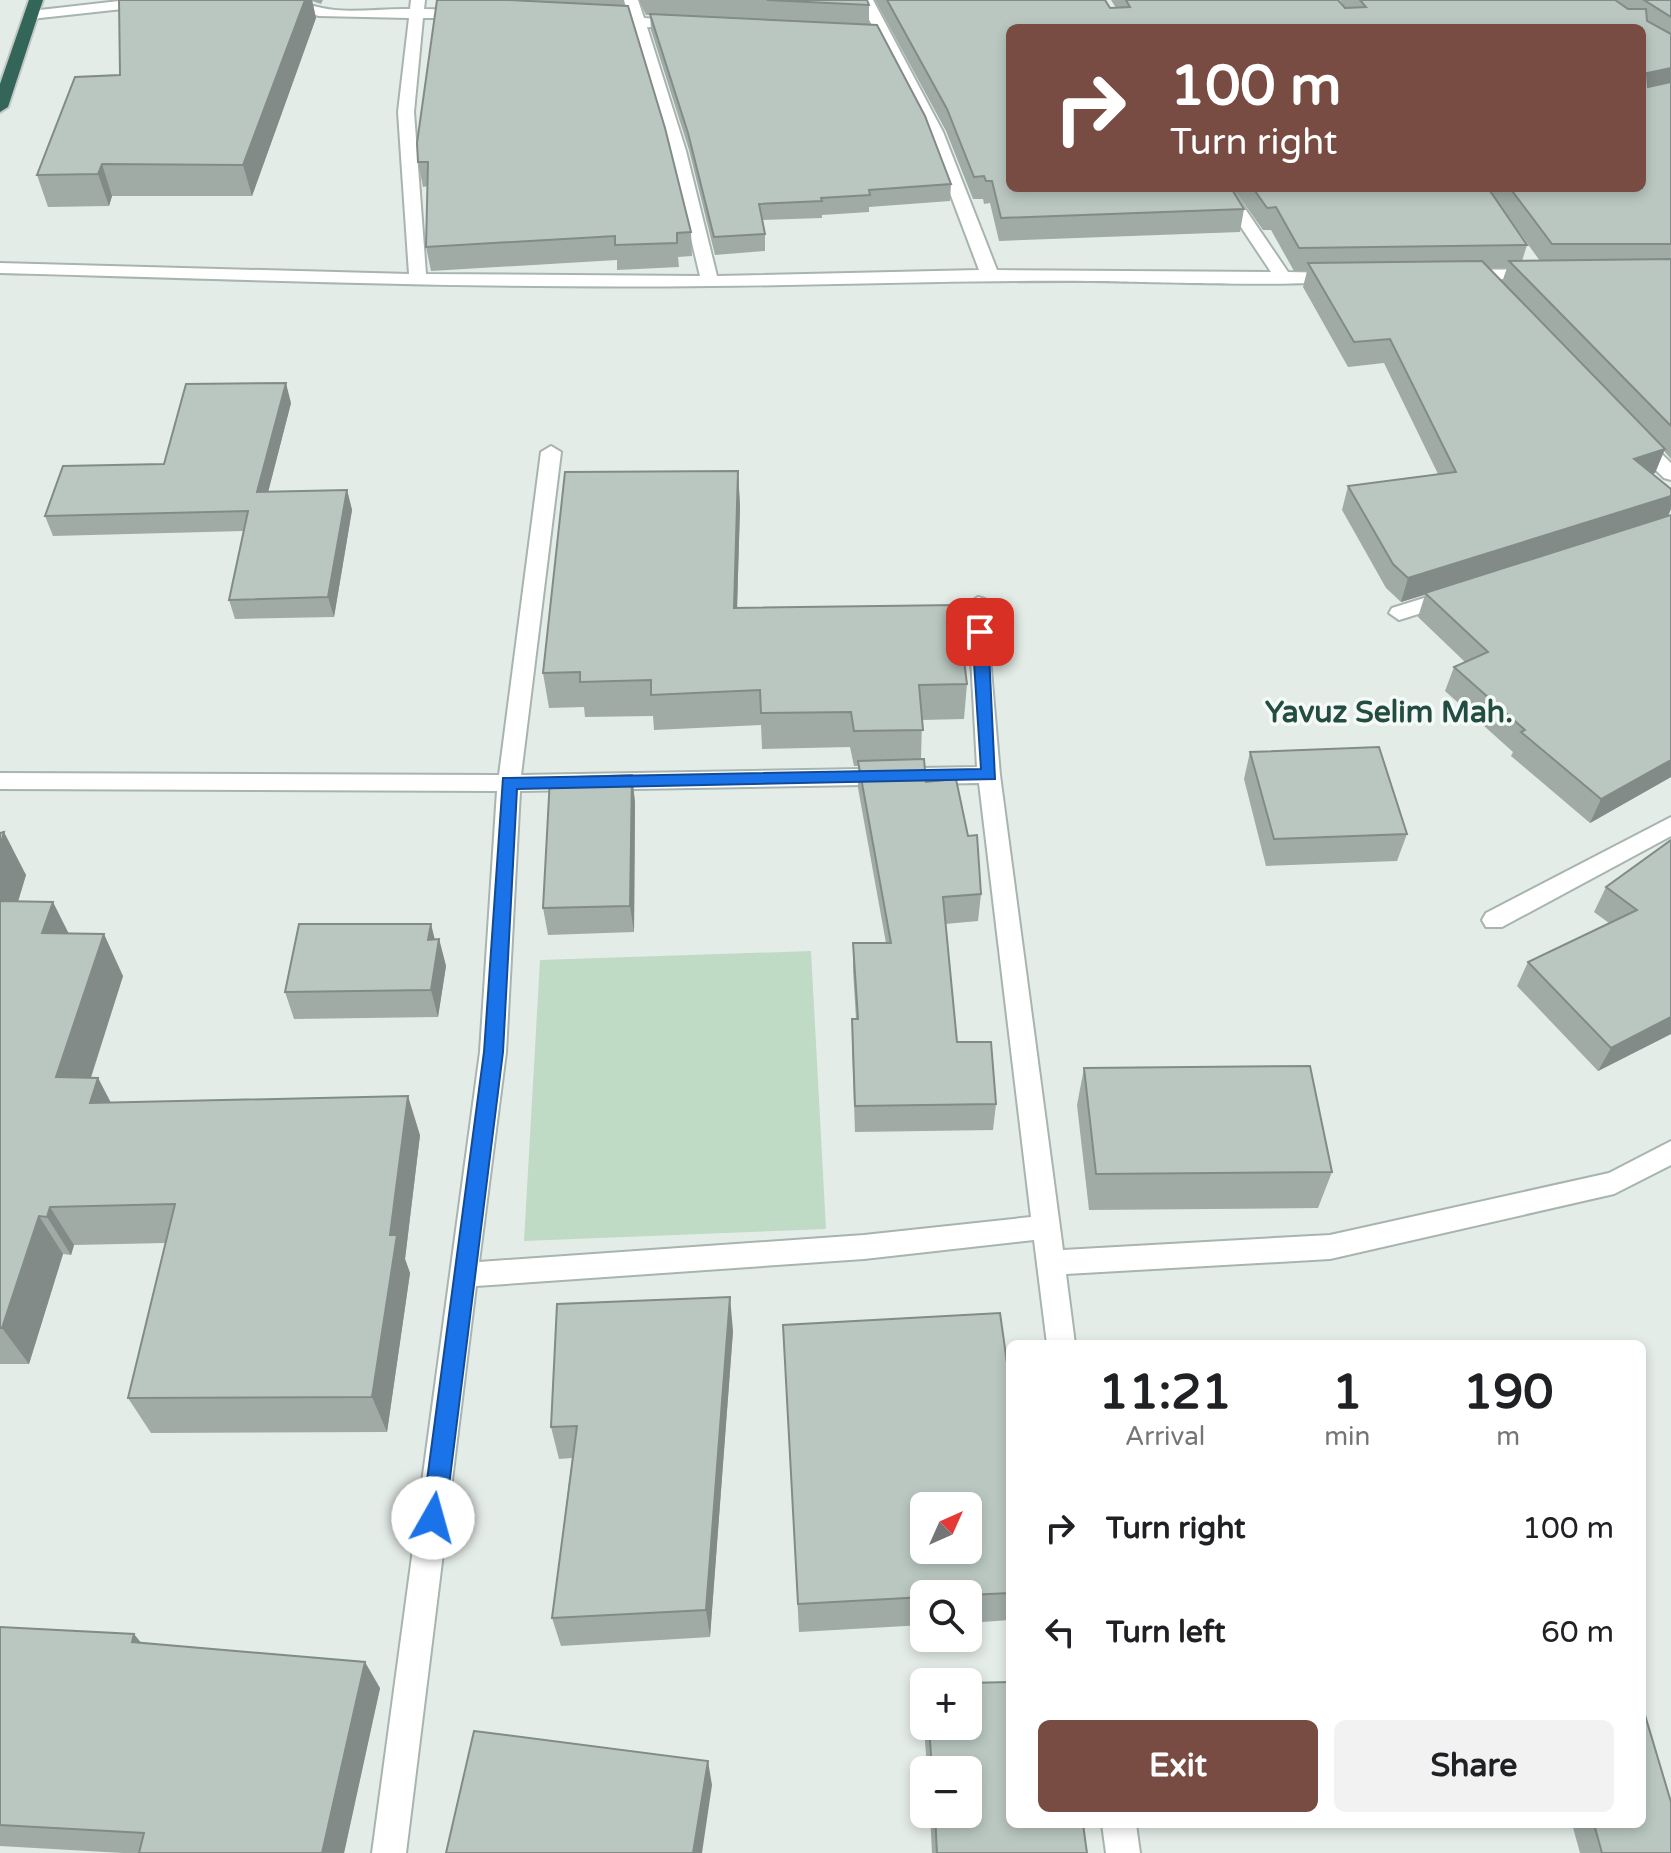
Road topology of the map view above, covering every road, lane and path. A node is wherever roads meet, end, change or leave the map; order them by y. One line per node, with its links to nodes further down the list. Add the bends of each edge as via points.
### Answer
1 (631, 0): 9 (street)
2 (866, 0): 15 (street, via 878,35 935,132)
3 (170, 1): 6 (street)
4 (261, 4): 5 (street, via 307,6 319,12)
5 (416, 5): 7 (street); 19 (street, via 406,112)
6 (33, 8): 11 (highway)
7 (478, 14)
8 (589, 20): 9 (street)
9 (637, 22): 10 (street); 21 (street, via 678,151)
10 (699, 26)
11 (0, 107)
12 (1226, 192): 20 (street)
13 (1520, 250): 17 (street, via 1544,274)
14 (0, 268): 19 (street)
15 (990, 275): 20 (street); 21 (street)
16 (1449, 275): 17 (street)
17 (1479, 275): 22 (street)
18 (1359, 277): 20 (street)
19 (418, 279): 21 (street)
20 (1284, 279)
21 (710, 281)
22 (1501, 298)
23 (1619, 423): 25 (street)
24 (551, 452): 31 (street)
25 (1671, 474)
26 (1475, 589): 28 (street)
27 (978, 604): 29 (street)
28 (1399, 613)
29 (989, 775): 31 (street); 35 (street)
30 (0, 781): 31 (street)
31 (509, 783): 37 (street, via 493,1052)
32 (1671, 826): 33 (street)
33 (1494, 920)
34 (1671, 1152): 36 (street, via 1614,1183 1330,1247)
35 (1048, 1227): 36 (street); 37 (street, via 864,1247)
36 (1051, 1263): 38 (street)
37 (465, 1275): 40 (street)
38 (1061, 1340)
39 (1120, 1828): 41 (street)
40 (389, 1853)
41 (1123, 1853)

